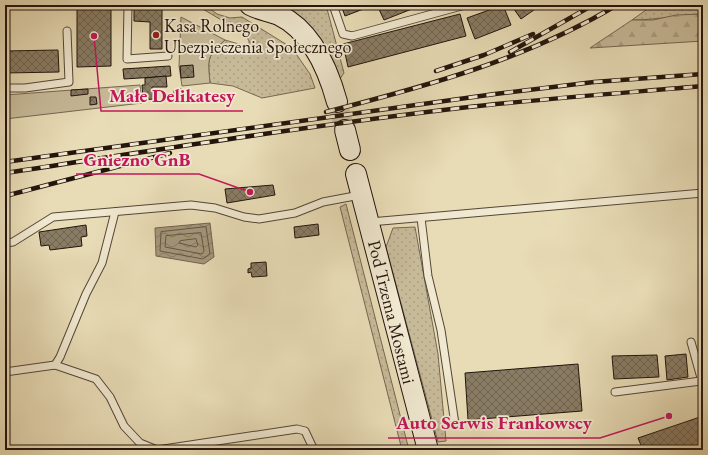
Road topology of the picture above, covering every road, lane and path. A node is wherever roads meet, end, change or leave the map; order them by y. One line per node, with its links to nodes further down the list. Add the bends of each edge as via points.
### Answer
1 (128, 5): 7 (lane, via 126,59)
2 (250, 5): 5 (street)
3 (333, 5): 4 (lane, via 343,34 352,36)
4 (465, 5)
5 (279, 11): 9 (street, via 305,37 325,64)
6 (67, 31): 8 (lane, via 69,82)
7 (168, 56)
8 (5, 88)
9 (337, 102)
10 (345, 130): 11 (street)
11 (350, 150)
12 (356, 174): 14 (street, Pod Trzema Mostami)
13 (703, 193): 16 (lane)
14 (363, 195): 15 (lane, via 322,202 294,213 259,219 244,218 215,208 191,205); 17 (street, Pod Trzema Mostami)
15 (115, 212): 18 (lane, via 53,217 14,242); 20 (lane, via 102,262)
16 (421, 218): 17 (lane); 24 (lane, via 428,276 442,336)
17 (369, 222): 26 (street, Pod Trzema Mostami)
18 (5, 243)
19 (691, 342): 22 (lane)
20 (55, 365): 21 (lane); 25 (lane, via 96,379 110,397 124,426 140,443 158,450 297,429 305,431)
21 (5, 372)
22 (702, 383): 23 (lane)
23 (615, 392)
24 (455, 424)
25 (314, 450)
26 (428, 450)

